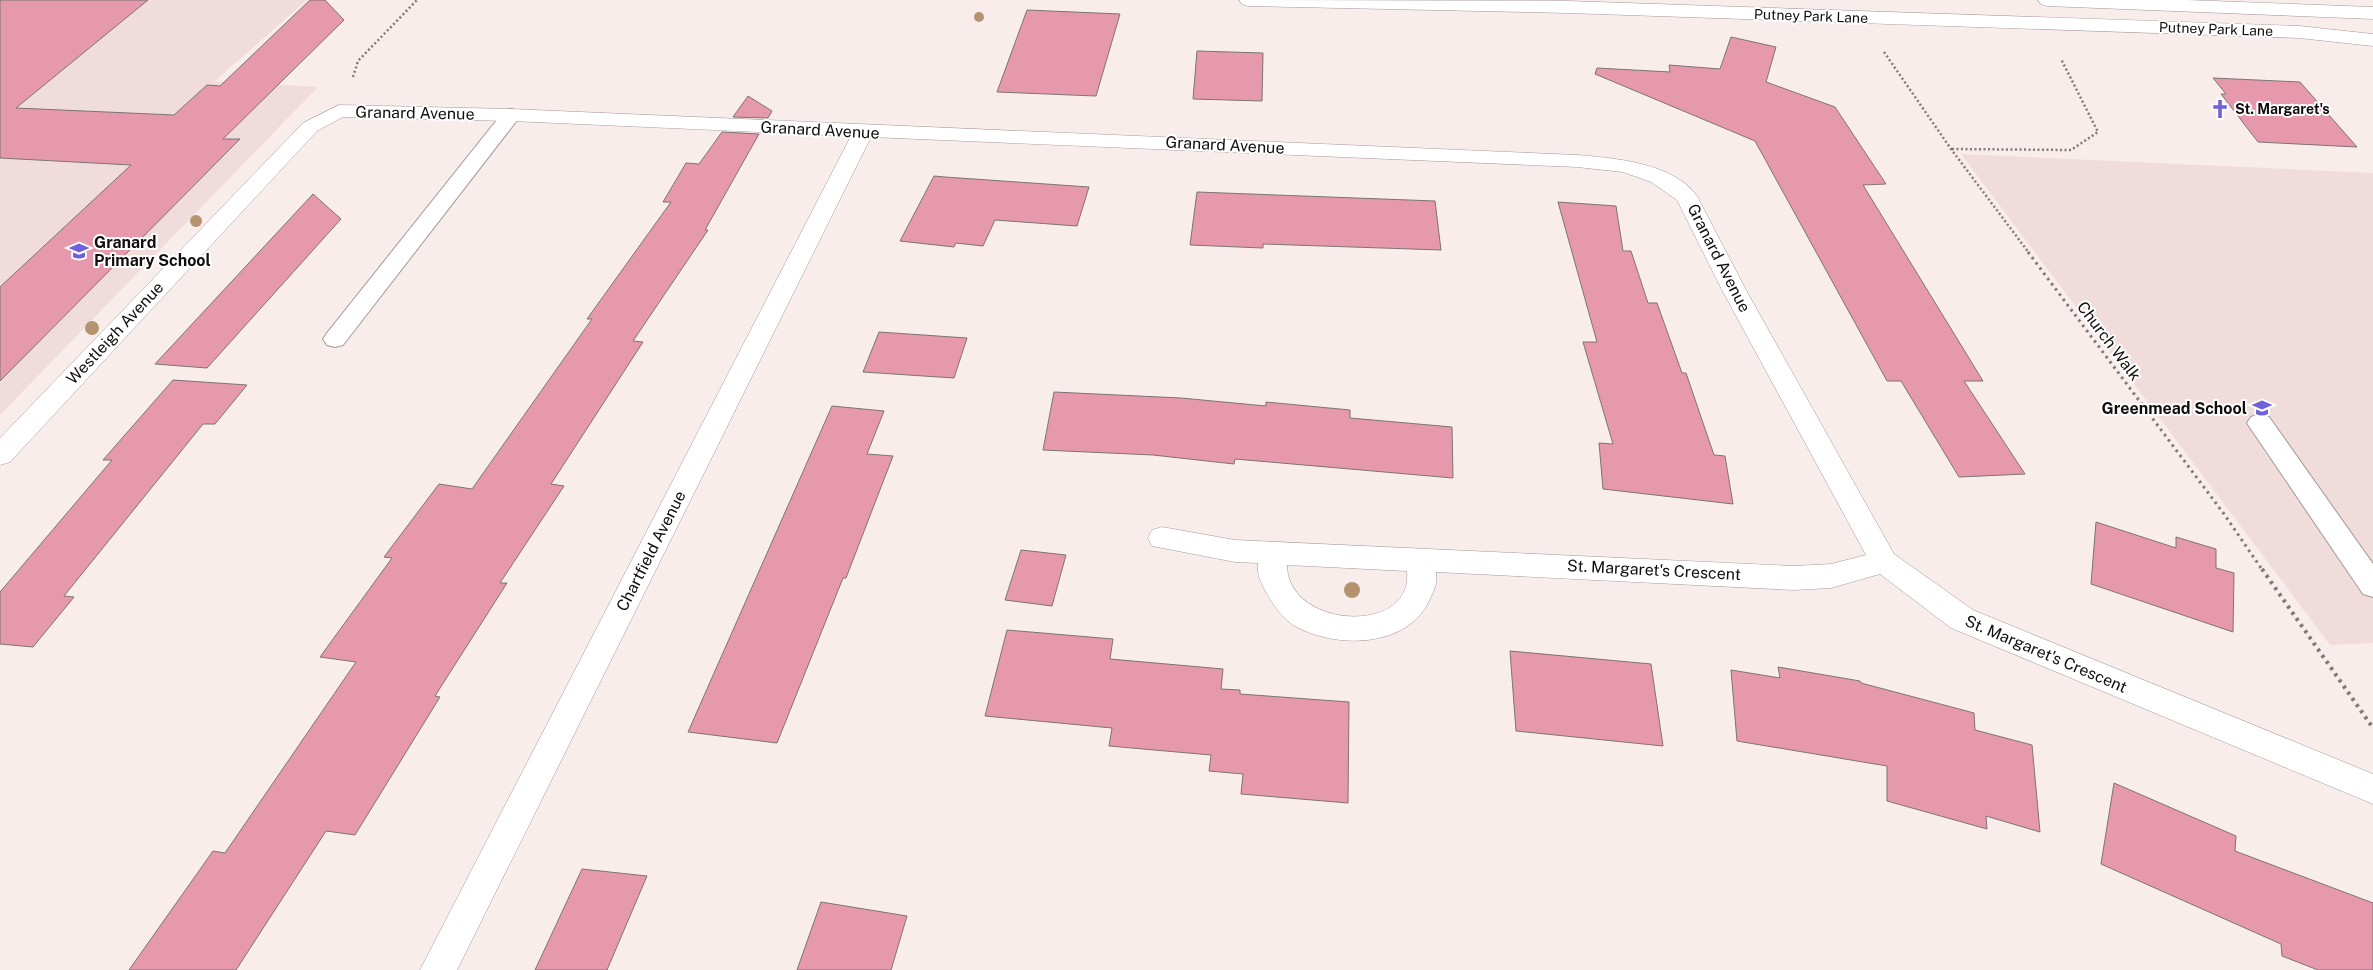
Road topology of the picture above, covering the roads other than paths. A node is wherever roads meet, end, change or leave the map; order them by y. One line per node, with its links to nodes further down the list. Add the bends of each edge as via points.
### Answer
1 (1248, 0): 5 (street, Putney Park Lane, via 1568,7 2299,32)
2 (2047, 0): 3 (street, Putney Park Lane)
3 (2318, 5): 4 (street, Putney Park Lane)
4 (2373, 13)
5 (2373, 40)
6 (339, 111): 7 (street, Granard Avenue); 11 (street, Westleigh Avenue, via 310,127)
7 (510, 115): 8 (street, Granard Avenue); 9 (lane)
8 (864, 132): 15 (street, Granard Avenue, via 1577,161 1626,166 1659,177 1686,196 1734,290); 18 (street, Chartfield Avenue)
9 (335, 339)
10 (2260, 423): 16 (lane)
11 (0, 455)
12 (1162, 538): 13 (street, St. Margaret's Crescent, via 1235,551)
13 (1272, 553): 14 (street, St. Margaret's Crescent); 14 (street, via 1272,576 1284,598 1305,617 1333,628 1365,629 1392,621 1413,604 1423,582)
14 (1420, 559): 15 (street, St. Margaret's Crescent, via 1794,578 1831,576)
15 (1884, 562): 17 (street, St. Margaret's Crescent, via 1962,619)
16 (2373, 586)
17 (2373, 789)
18 (438, 970)

